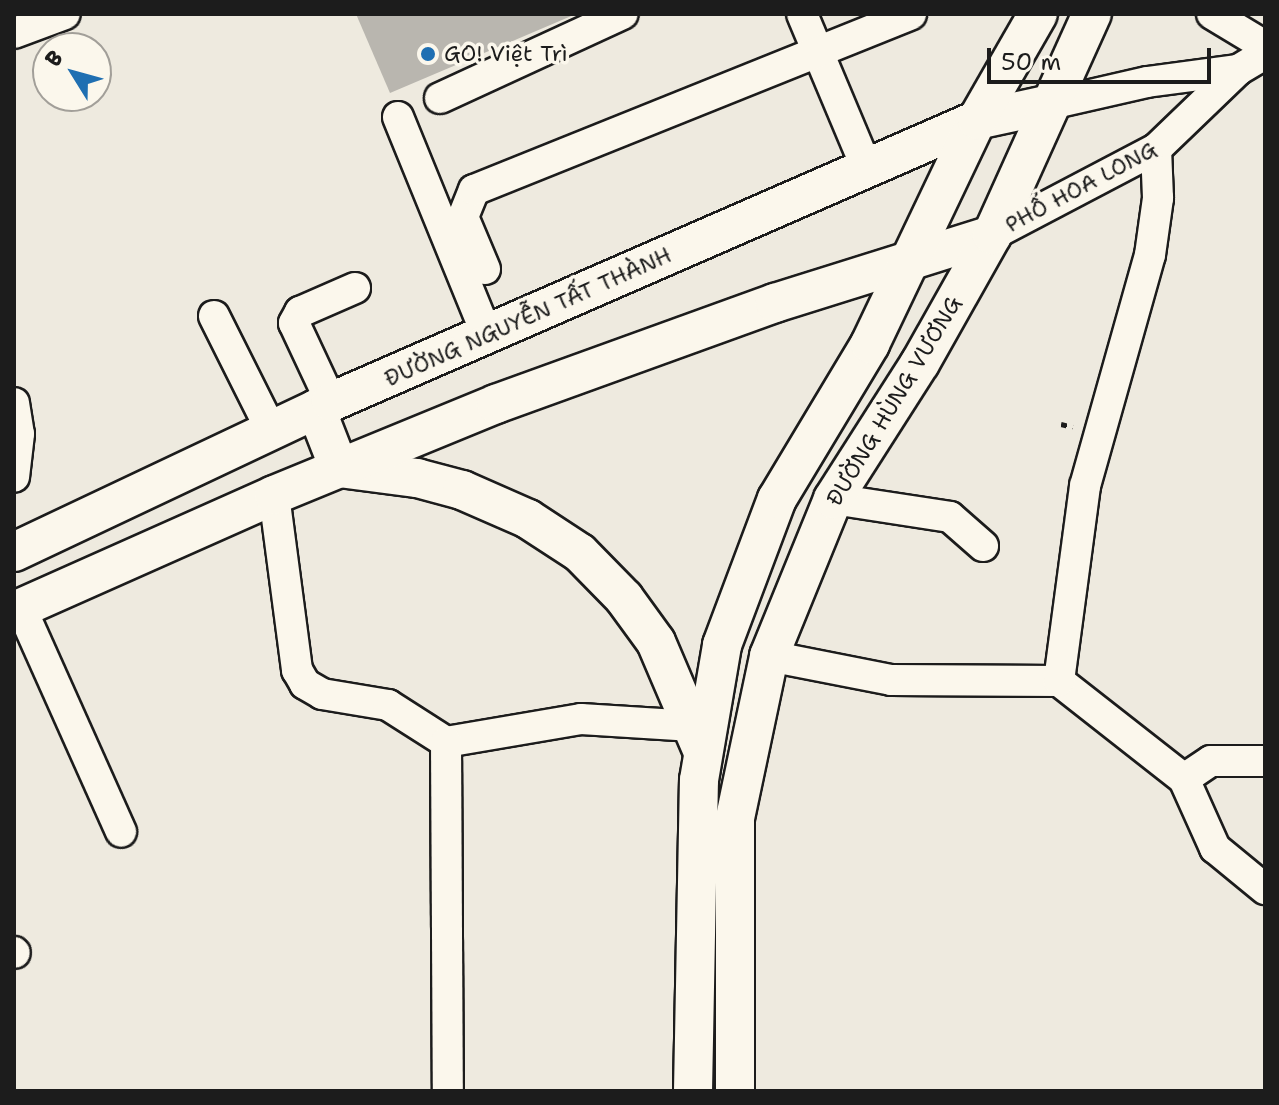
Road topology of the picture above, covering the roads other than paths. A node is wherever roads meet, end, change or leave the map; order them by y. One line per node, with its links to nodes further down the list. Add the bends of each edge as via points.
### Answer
1 (65, 14): 8 (street)
2 (623, 14): 13 (street)
3 (802, 14): 10 (street)
4 (911, 14): 10 (street)
5 (1038, 14): 16 (main road)
6 (1092, 14): 14 (main road, ĐƯỜNG HÙNG VƯƠNG)
7 (1212, 14): 9 (street)
8 (14, 33)
9 (1265, 46)
10 (818, 53): 18 (street); 21 (street, via 474,190 463,217)
11 (1265, 54): 12 (street, PHỐ HOA LONG)
12 (1238, 70): 14 (street, PHỐ HOA LONG, via 1147,82); 17 (street, PHỐ HOA LONG)
13 (440, 98)
14 (1051, 104): 16 (main road, ĐƯỜNG NGUYỄN TẤT THÀNH); 19 (main road, ĐƯỜNG HÙNG VƯƠNG)
15 (398, 117): 24 (street)
16 (977, 120): 18 (main road, ĐƯỜNG NGUYỄN TẤT THÀNH); 20 (main road)
17 (1156, 149): 19 (street, PHỐ HOA LONG); 36 (street, via 1158,198 1150,255 1085,486)
18 (867, 169): 24 (main road, ĐƯỜNG NGUYỄN TẤT THÀNH)
19 (992, 235): 20 (main road); 31 (main road, ĐƯỜNG HÙNG VƯƠNG, via 920,363)
20 (914, 260): 29 (main road, via 775,303 496,404); 37 (main road, via 777,499 722,645)
21 (485, 269)
22 (355, 288): 26 (street, via 300,312 294,323)
23 (214, 316): 27 (street)
24 (487, 335): 26 (main road, ĐƯỜNG NGUYỄN TẤT THÀNH)
25 (14, 403): 28 (street)
26 (324, 406): 27 (main road, ĐƯỜNG NGUYỄN TẤT THÀNH); 29 (main road)
27 (271, 430): 33 (main road, ĐƯỜNG NGUYỄN TẤT THÀNH)
28 (15, 461)
29 (339, 468): 30 (main road); 37 (main road, via 462,490 555,534 603,574 641,620 666,660)
30 (274, 495): 34 (main road); 38 (street, via 297,670 305,684 322,694 388,705)
31 (833, 499): 32 (street, via 950,517); 35 (main road, ĐƯỜNG HÙNG VƯƠNG)
32 (983, 546)
33 (14, 552)
34 (18, 610): 42 (street)
35 (769, 656): 36 (street, via 891,680); 39 (main road, ĐƯỜNG HÙNG VƯƠNG)
36 (1059, 681): 41 (street)
37 (698, 738): 38 (street, via 581,719); 39 (main road); 45 (main road)
38 (446, 742): 44 (street)
39 (747, 754): 46 (main road, ĐƯỜNG HÙNG VƯƠNG, via 735,818)
40 (1265, 761): 41 (street, via 1211,761)
41 (1184, 779): 43 (street, via 1215,848)
42 (121, 832)
43 (1265, 889)
44 (448, 1091)
45 (693, 1091)
46 (735, 1091)

